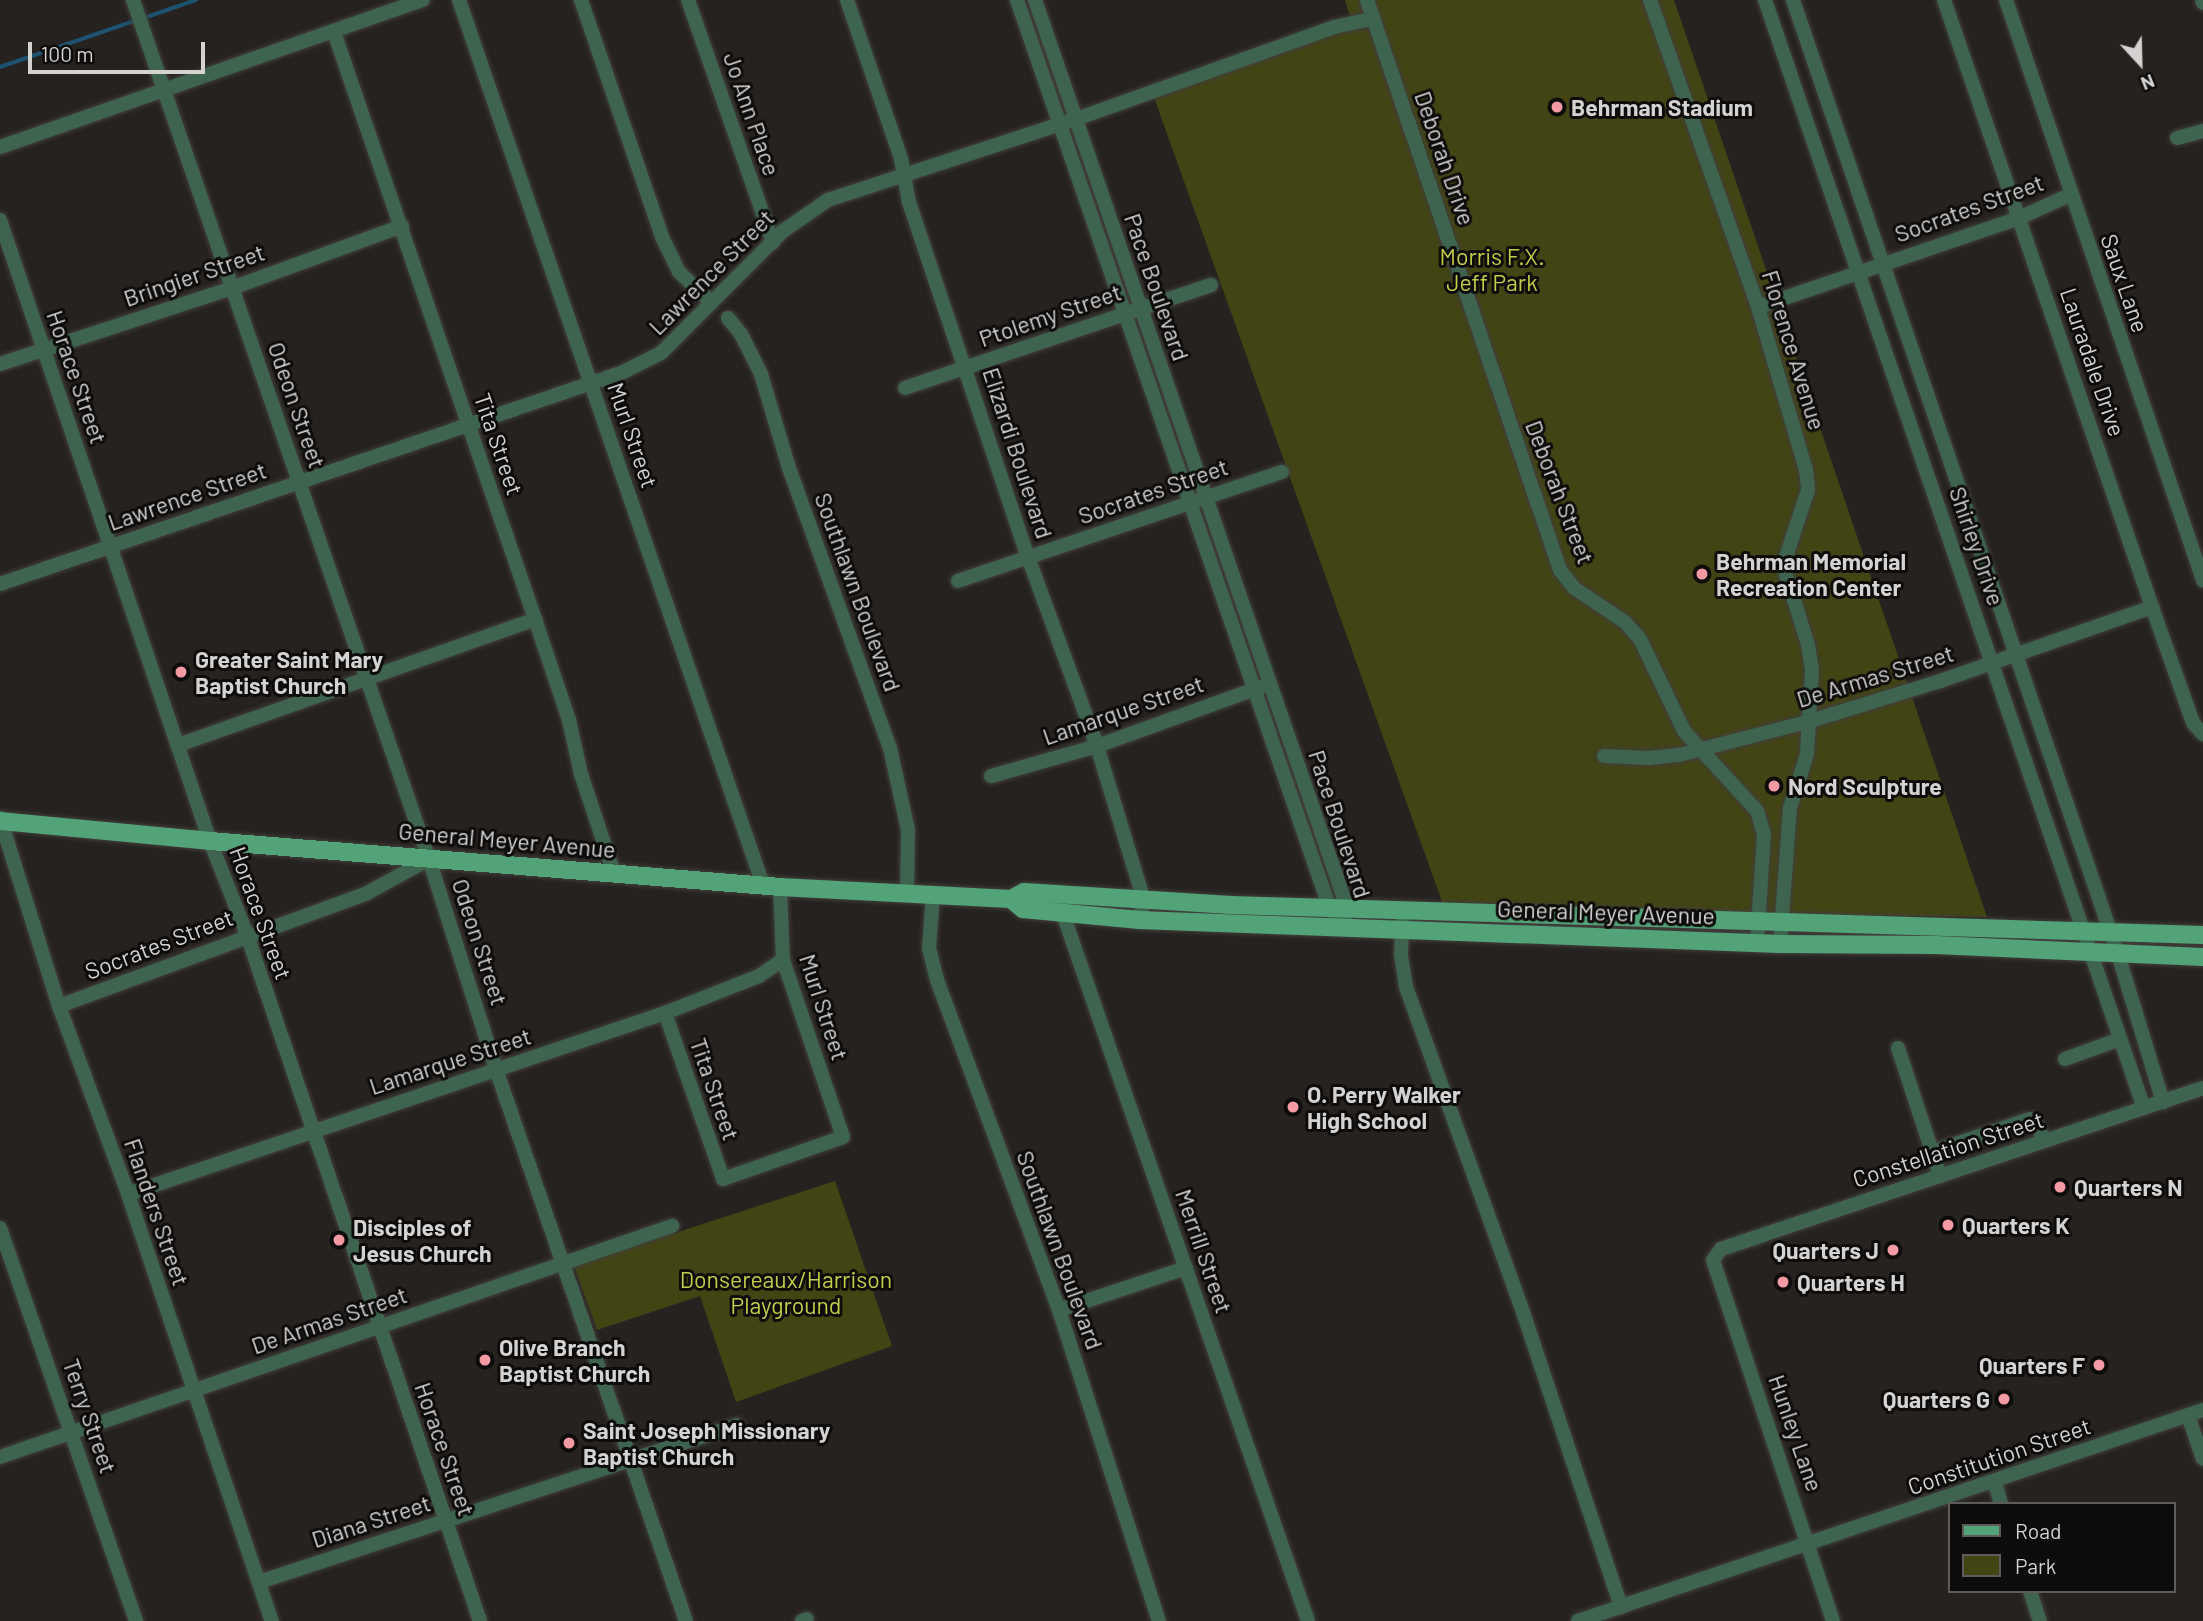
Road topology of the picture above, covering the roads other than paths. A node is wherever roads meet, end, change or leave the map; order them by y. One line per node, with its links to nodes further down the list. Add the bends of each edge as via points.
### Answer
1 (423, 0): 16 (street)
2 (459, 0): 42 (street, Murl Street)
3 (581, 0): 33 (street, via 662,237 678,272)
4 (688, 0): 28 (street, Jo Ann Place)
5 (847, 0): 23 (street, Elizardi Boulevard, via 901,159)
6 (1017, 0): 19 (street, Pace Boulevard)
7 (1035, 0): 18 (street, Pace Boulevard)
8 (1367, 0): 15 (street)
9 (1650, 0): 34 (street, Florence Avenue)
10 (1765, 0): 30 (street, Shirley Drive)
11 (1793, 0): 29 (street, Shirley Drive)
12 (1944, 0): 25 (street, Lauradale Drive)
13 (2006, 0): 24 (street, Saux Lane)
14 (135, 4): 17 (street, Odeon Street)
15 (1373, 19): 18 (street, Lawrence Street, via 1334,27); 40 (street, Deborah Drive)
16 (334, 32): 17 (street); 27 (street, Tita Street)
17 (164, 91): 22 (street); 32 (street, Odeon Street)
18 (1076, 119): 19 (street, Lawrence Street); 35 (street, Pace Boulevard)
19 (1060, 125): 23 (street, Lawrence Street); 36 (street, Pace Boulevard)
20 (2203, 131): 21 (street)
21 (2178, 138)
22 (0, 147)
23 (902, 175): 28 (street, Lawrence Street, via 828,200 800,216); 41 (street, Elizardi Boulevard)
24 (2070, 195): 25 (street, Socrates Street); 51 (street, Saux Lane)
25 (2019, 218): 29 (street, Socrates Street); 54 (street, Lauradale Drive)
26 (0, 220): 38 (street, Horace Street)
27 (402, 226): 32 (street, Bringier Street); 44 (street, Tita Street)
28 (773, 243): 33 (street, Lawrence Street)
29 (1884, 264): 30 (street, Socrates Street); 56 (street, Shirley Drive)
30 (1859, 272): 34 (street); 57 (street, Shirley Drive)
31 (1211, 285): 35 (street, Ptolemy Street)
32 (232, 288): 38 (street, Bringier Street); 46 (street, Odeon Street)
33 (712, 303): 42 (street, Lawrence Street, via 661,353)
34 (1758, 307): 61 (street, Florence Avenue, via 1806,470 1808,490 1785,571 1808,645)
35 (1140, 308): 36 (street, Ptolemy Street); 47 (street, Pace Boulevard)
36 (1124, 313): 41 (street, Ptolemy Street); 48 (street, Pace Boulevard)
37 (728, 318): 73 (street, Southlawn Boulevard, via 761,374 789,468 890,748 909,837)
38 (43, 349): 39 (street, Bringier Street); 49 (street, Horace Street)
39 (0, 364)
40 (1491, 366): 65 (street, Deborah Street, via 1560,570 1574,588 1625,622 1640,639 1673,713)
41 (966, 369): 43 (street, Ptolemy Street); 50 (street, Elizardi Boulevard)
42 (591, 382): 44 (street, Lawrence Street); 72 (street, Murl Street)
43 (905, 388)
44 (467, 424): 46 (street, Lawrence Street); 55 (street, Tita Street)
45 (1283, 472): 47 (street, Socrates Street)
46 (300, 481): 49 (street, Lawrence Street); 58 (street, Odeon Street)
47 (1204, 498): 48 (street, Socrates Street); 59 (street, Pace Boulevard)
48 (1189, 503): 50 (street, Socrates Street); 60 (street, Pace Boulevard)
49 (112, 546): 53 (street, Lawrence Street); 63 (street, Horace Street)
50 (1028, 557): 52 (street, Socrates Street); 64 (street, Elizardi Boulevard)
51 (2203, 580)
52 (958, 581)
53 (0, 584)
54 (2152, 607): 56 (street, De Armas Street); 62 (street, Lauradale Drive, via 2193,723)
55 (535, 618): 58 (street); 71 (street, Tita Street)
56 (2016, 654): 57 (street, De Armas Street); 87 (street, Shirley Drive)
57 (1993, 662): 61 (street, De Armas Street); 86 (street, Shirley Drive)
58 (366, 676): 63 (street); 70 (street, Odeon Street)
59 (1269, 684): 60 (street, Lamarque Street); 78 (street, Pace Boulevard)
60 (1253, 690): 64 (street, Lamarque Street); 78 (street, Pace Boulevard)
61 (1807, 722): 65 (street, De Armas Street); 83 (street, Florence Avenue, via 1807,754 1790,808)
62 (2203, 734)
63 (178, 745): 69 (street, Horace Street)
64 (1097, 746): 67 (street, Lamarque Street); 77 (street, Elizardi Boulevard)
65 (1702, 750): 66 (street, De Armas Street, via 1649,758); 82 (street, Deborah Street, via 1757,811 1764,834)
66 (1604, 756)
67 (991, 776)
68 (0, 820): 69 (main road, General Meyer Avenue); 96 (street, Flanders Street)
69 (210, 841): 70 (main road, General Meyer Avenue); 88 (street, Horace Street)
70 (429, 859): 71 (main road, General Meyer Avenue); 88 (street, Socrates Street, via 367,892); 101 (street, Odeon Street)
71 (614, 873): 72 (main road, General Meyer Avenue)
72 (771, 886): 73 (main road, General Meyer Avenue); 95 (street, Murl Street)
73 (907, 893): 74 (main road, General Meyer Avenue)
74 (933, 894): 76 (main road, General Meyer Avenue); 116 (street, Southlawn Boulevard, via 929,948 937,980)
75 (1066, 895): 76 (main road, General Meyer Avenue, via 1024,892); 77 (main road, General Meyer Avenue); 80 (street, Merrill Street)
76 (1011, 899): 80 (main road, General Meyer Avenue, via 1023,909)
77 (1144, 901): 78 (main road, General Meyer Avenue); 81 (street)
78 (1338, 907): 79 (main road, General Meyer Avenue); 84 (street, Pace Boulevard)
79 (1403, 909): 82 (main road, General Meyer Avenue); 85 (street)
80 (1063, 914): 81 (main road, General Meyer Avenue); 115 (street, Merrill Street)
81 (1139, 920): 84 (main road, General Meyer Avenue)
82 (1760, 920): 83 (main road, General Meyer Avenue); 90 (street, Deborah Street)
83 (1782, 921): 86 (main road, General Meyer Avenue); 91 (street, Florence Avenue)
84 (1344, 929): 85 (main road, General Meyer Avenue)
85 (1400, 930): 90 (main road, General Meyer Avenue); 132 (street, via 1406,987 1524,1315)
86 (2081, 931): 87 (main road, General Meyer Avenue); 92 (street, Shirley Drive)
87 (2111, 932): 89 (main road, General Meyer Avenue); 93 (street, Shirley Drive)
88 (247, 935): 96 (street, Socrates Street); 105 (street, Horace Street)
89 (2203, 935)
90 (1757, 942): 91 (main road, General Meyer Avenue)
91 (1780, 944): 92 (main road, General Meyer Avenue, via 1936,945)
92 (2090, 953): 93 (main road, General Meyer Avenue); 98 (street, Shirley Drive)
93 (2118, 954): 94 (main road, General Meyer Avenue); 103 (street, Shirley Drive)
94 (2203, 957)
95 (783, 960): 97 (street, Lamarque Street, via 760,976); 109 (street, Murl Street, via 843,1137)
96 (59, 1006): 110 (street, Flanders Street)
97 (665, 1013): 101 (street, Lamarque Street); 109 (street, Tita Street)
98 (2120, 1039): 100 (street); 104 (street, Shirley Drive)
99 (1898, 1048): 107 (street)
100 (2065, 1059)
101 (496, 1069): 105 (street, Lamarque Street); 114 (street, Odeon Street)
102 (2203, 1088): 103 (street, Constellation Street)
103 (2163, 1102): 104 (street, Constellation Street)
104 (2144, 1108): 106 (street, Constellation Street)
105 (312, 1131): 110 (street, Lamarque Street); 117 (street, Horace Street)
106 (2044, 1141): 107 (street, via 2030,1119); 108 (street, Constellation Street)
107 (1932, 1152): 108 (street)
108 (1940, 1176): 113 (street, Constellation Street, via 1721,1248)
109 (723, 1179)
110 (128, 1194): 118 (street, Flanders Street)
111 (672, 1226): 114 (street, De Armas Street)
112 (0, 1227): 122 (street, Terry Street)
113 (1713, 1260): 129 (street, Hunley Lane)
114 (564, 1263): 117 (street, De Armas Street); 124 (street, Odeon Street)
115 (1186, 1268): 116 (street); 138 (street, Merrill Street)
116 (1059, 1310): 137 (street, Southlawn Boulevard)
117 (379, 1327): 118 (street, De Armas Street); 128 (street, Horace Street)
118 (194, 1390): 122 (street, De Armas Street); 130 (street, Flanders Street)
119 (2203, 1410): 120 (street, Constitution Street)
120 (2188, 1415): 125 (street); 126 (street, Constitution Street)
121 (737, 1424): 124 (street, Diana Street)
122 (72, 1432): 123 (street, De Armas Street); 133 (street, Terry Street)
123 (0, 1457)
124 (632, 1459): 128 (street, Diana Street); 136 (street, Odeon Street)
125 (2203, 1459)
126 (1995, 1483): 127 (street); 129 (street, Constitution Street)
127 (2000, 1502)
128 (446, 1521): 130 (street, Diana Street); 135 (street, Horace Street)
129 (1809, 1544): 132 (street, Constitution Street); 140 (street, Hunley Lane)
130 (259, 1582): 134 (street, Flanders Street)
131 (2031, 1593): 141 (street)
132 (1621, 1606): 139 (street, Constitution Street)
133 (136, 1621)
134 (272, 1621)
135 (480, 1621)
136 (686, 1621)
137 (1159, 1621)
138 (1308, 1621)
139 (1578, 1621)
140 (1833, 1621)
141 (2040, 1621)

